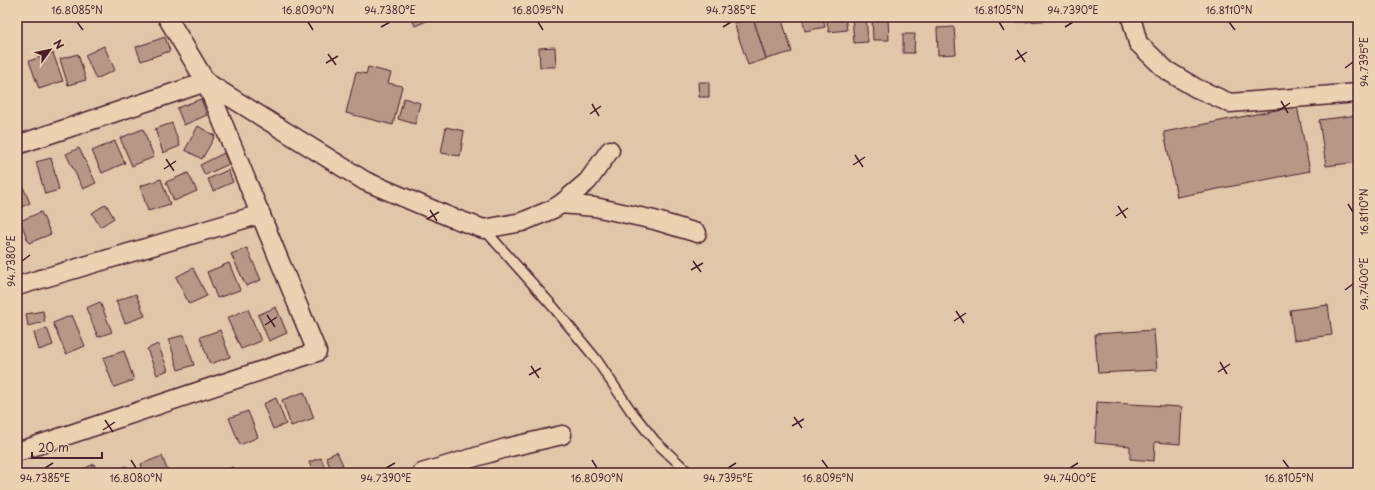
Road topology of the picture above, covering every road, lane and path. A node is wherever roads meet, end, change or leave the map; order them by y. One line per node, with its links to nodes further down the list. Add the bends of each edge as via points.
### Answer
1 (167, 17): 3 (street)
2 (1131, 17): 4 (street, via 1138,43 1166,70 1196,88 1230,103)
3 (206, 82): 5 (street); 8 (street); 9 (street, via 365,181)
4 (1358, 93)
5 (17, 144)
6 (610, 150): 7 (street, via 588,181)
7 (561, 204): 9 (street, via 522,222); 10 (street, via 595,207)
8 (260, 214): 11 (street); 13 (street, via 317,352)
9 (484, 229): 15 (lane, via 592,354 655,441)
10 (697, 233)
11 (17, 286)
12 (562, 435): 14 (street, via 506,448)
13 (17, 452)
14 (422, 473)
15 (689, 473)

